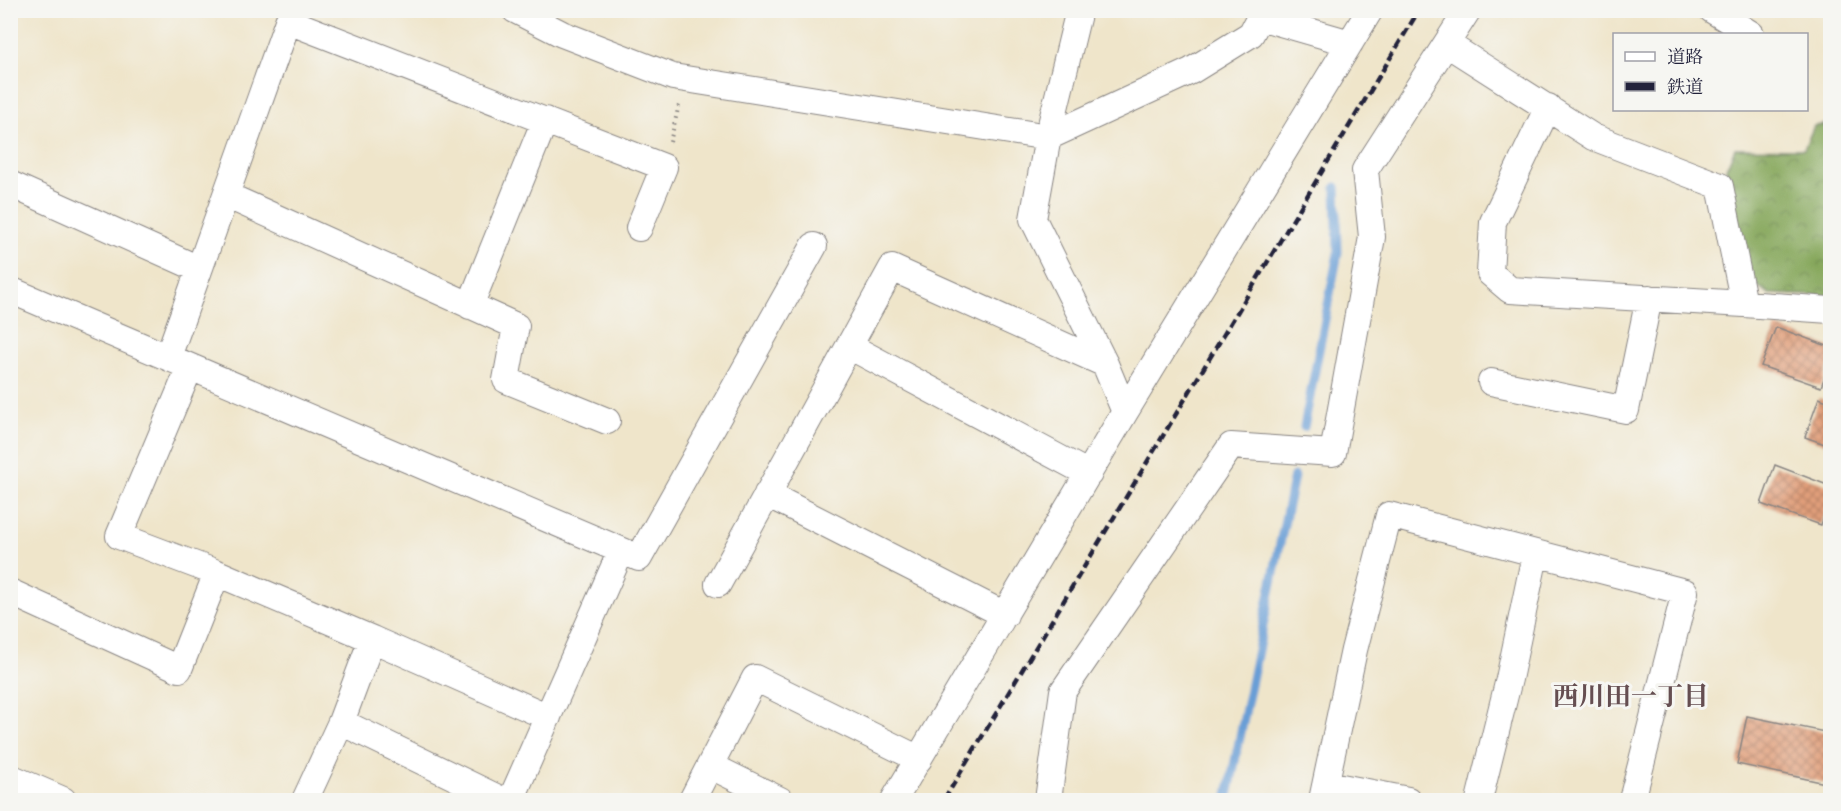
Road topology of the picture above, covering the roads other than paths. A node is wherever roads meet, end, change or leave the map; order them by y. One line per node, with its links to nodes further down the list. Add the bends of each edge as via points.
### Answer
1 (516, 10): 12 (street, via 562,34 673,77)
2 (1079, 10): 12 (street)
3 (1370, 10): 8 (street)
4 (1468, 10): 9 (street)
5 (1712, 10): 7 (street)
6 (1261, 14): 8 (street); 12 (street, via 1251,34 1191,71)
7 (1749, 33)
8 (1350, 43): 27 (street)
9 (1446, 44): 10 (street); 51 (street, via 1365,170 1372,237 1333,453 1231,446 1064,691)
10 (1548, 108): 19 (street, via 1494,222 1490,273 1510,290); 20 (street, via 1593,136 1720,186)
11 (545, 120): 14 (street, via 288,21); 15 (street, via 664,166); 21 (street)
12 (1048, 137): 25 (street, via 1033,219)
13 (10, 184): 17 (street)
14 (226, 195): 17 (street); 21 (street)
15 (639, 228)
16 (814, 246): 31 (street, via 639,558)
17 (199, 269): 24 (street)
18 (10, 290): 24 (street)
19 (1649, 298): 20 (street); 26 (street, via 1626,410)
20 (1744, 304): 22 (street)
21 (470, 306): 28 (street, via 516,326 506,380)
22 (1830, 310)
23 (849, 346): 25 (street, via 892,268); 29 (street); 30 (street)
24 (179, 362): 31 (street); 33 (street, via 119,536)
25 (1105, 364): 27 (street)
26 (1491, 382)
27 (1125, 412): 29 (street)
28 (607, 422)
29 (1089, 474): 36 (street)
30 (767, 494): 34 (street); 36 (street)
31 (621, 551): 38 (street)
32 (1535, 555): 43 (street, via 1389,516 1354,650); 53 (street); 54 (street, via 1685,592)
33 (217, 573): 35 (street, via 179,669); 37 (street)
34 (718, 584)
35 (10, 592)
36 (1005, 615): 40 (street)
37 (372, 639): 38 (street); 39 (street)
38 (548, 717): 47 (street)
39 (341, 722): 45 (street); 46 (street)
40 (919, 759): 41 (street, via 754,678); 50 (street)
41 (711, 766): 48 (street); 49 (street)
42 (10, 777): 44 (street)
43 (1324, 793): 52 (street)
44 (63, 801)
45 (305, 801)
46 (502, 801)
47 (510, 801)
48 (692, 801)
49 (780, 801)
50 (894, 801)
51 (1048, 801)
52 (1408, 801)
53 (1479, 801)
54 (1632, 801)

